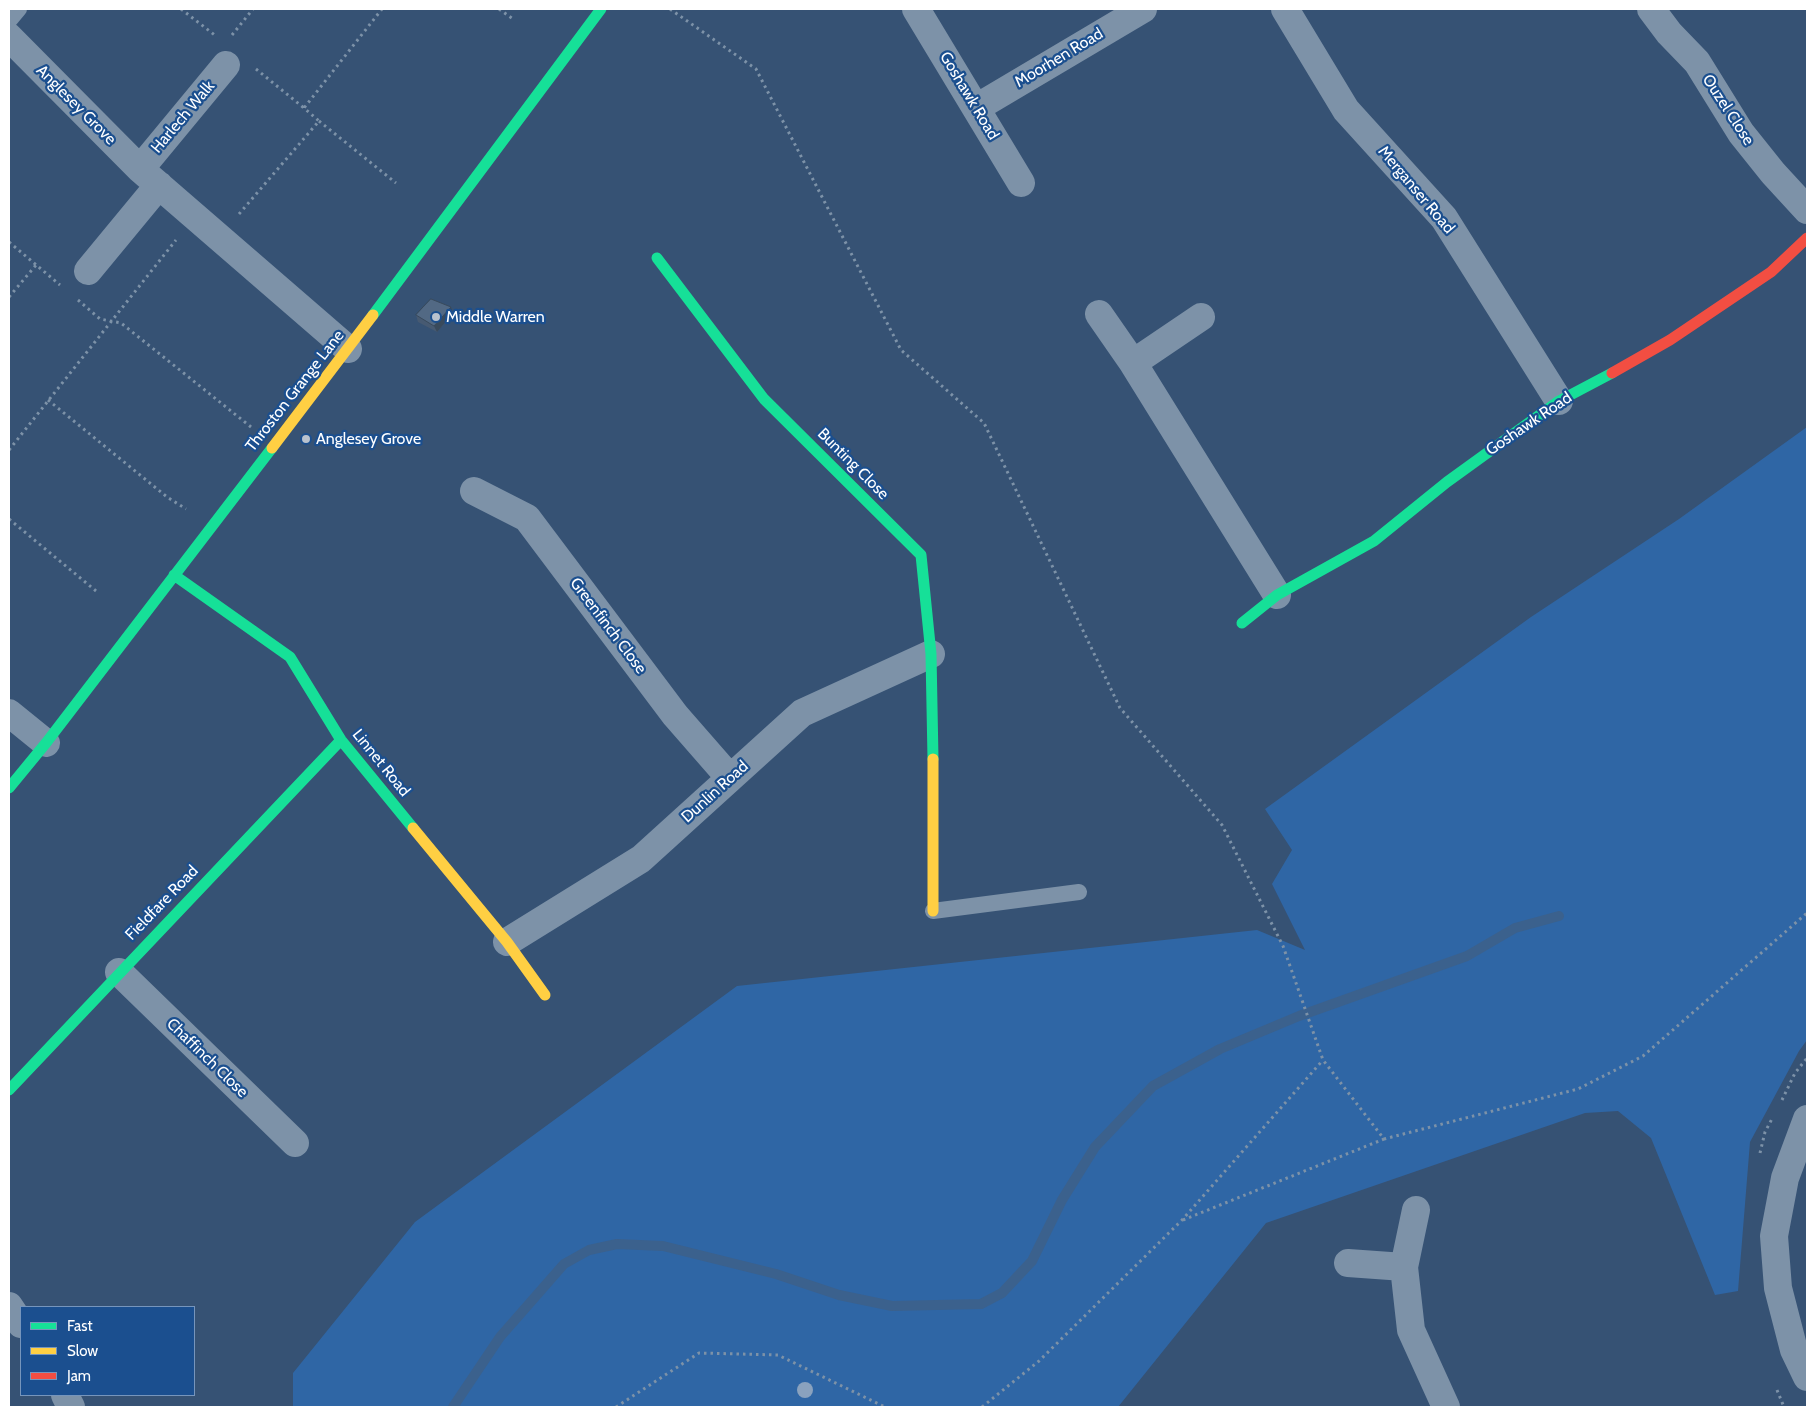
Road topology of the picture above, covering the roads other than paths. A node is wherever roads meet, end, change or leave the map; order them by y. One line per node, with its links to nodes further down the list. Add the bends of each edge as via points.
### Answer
1 (19, 9): 7 (lane)
2 (601, 9): 19 (street, Throston Grange Lane)
3 (916, 9): 10 (street, Goshawk Road)
4 (1142, 9): 10 (street, Moorhen Road)
5 (1285, 9): 21 (street, Merganser Road, via 1346,110 1444,218)
6 (1651, 9): 13 (street, Ouzel Close, via 1696,62 1741,133)
7 (9, 21)
8 (9, 37): 11 (street, Anglesey Grove)
9 (226, 65): 11 (street, Harlech Walk)
10 (976, 108): 12 (street, Goshawk Road)
11 (150, 177): 16 (street, Harlech Walk); 19 (street, Anglesey Grove)
12 (1021, 183)
13 (1807, 210)
14 (1807, 238): 21 (street, Goshawk Road, via 1771,272 1670,340)
15 (657, 258): 26 (street, Bunting Close, via 764,399 921,556)
16 (88, 271)
17 (1099, 314): 20 (street)
18 (1201, 317): 20 (street)
19 (348, 349): 23 (street, Throston Grange Lane)
20 (1133, 363): 24 (street)
21 (1560, 401): 24 (street, Goshawk Road, via 1446,482 1374,540)
22 (474, 491): 30 (street, Greenfinch Close, via 528,518 675,715)
23 (174, 575): 28 (street, Linnet Road, via 290,658); 29 (street, Throston Grange Lane)
24 (1277, 595): 25 (street, Goshawk Road)
25 (1242, 623)
26 (930, 654): 30 (street, Dunlin Road, via 802,713); 33 (street, Bunting Close)
27 (9, 713): 29 (street)
28 (341, 740): 34 (street, Linnet Road); 35 (street, Fieldfare Road)
29 (46, 743): 31 (street, Throston Grange Lane)
30 (730, 778): 34 (street, Dunlin Road, via 641,858)
31 (9, 788)
32 (1079, 892): 33 (lane)
33 (932, 911)
34 (507, 942): 36 (street, Linnet Road)
35 (119, 972): 37 (street, Fieldfare Road); 39 (street, Chaffinch Close)
36 (545, 995)
37 (9, 1090)
38 (1807, 1119): 45 (street, via 1785,1178 1774,1236 1778,1288 1794,1350)
39 (296, 1143)
40 (1416, 1210): 42 (street)
41 (1348, 1263): 42 (street)
42 (1404, 1267): 46 (street, via 1410,1330)
43 (9, 1306): 44 (street)
44 (20, 1322)
45 (1807, 1377)
46 (1446, 1407)

